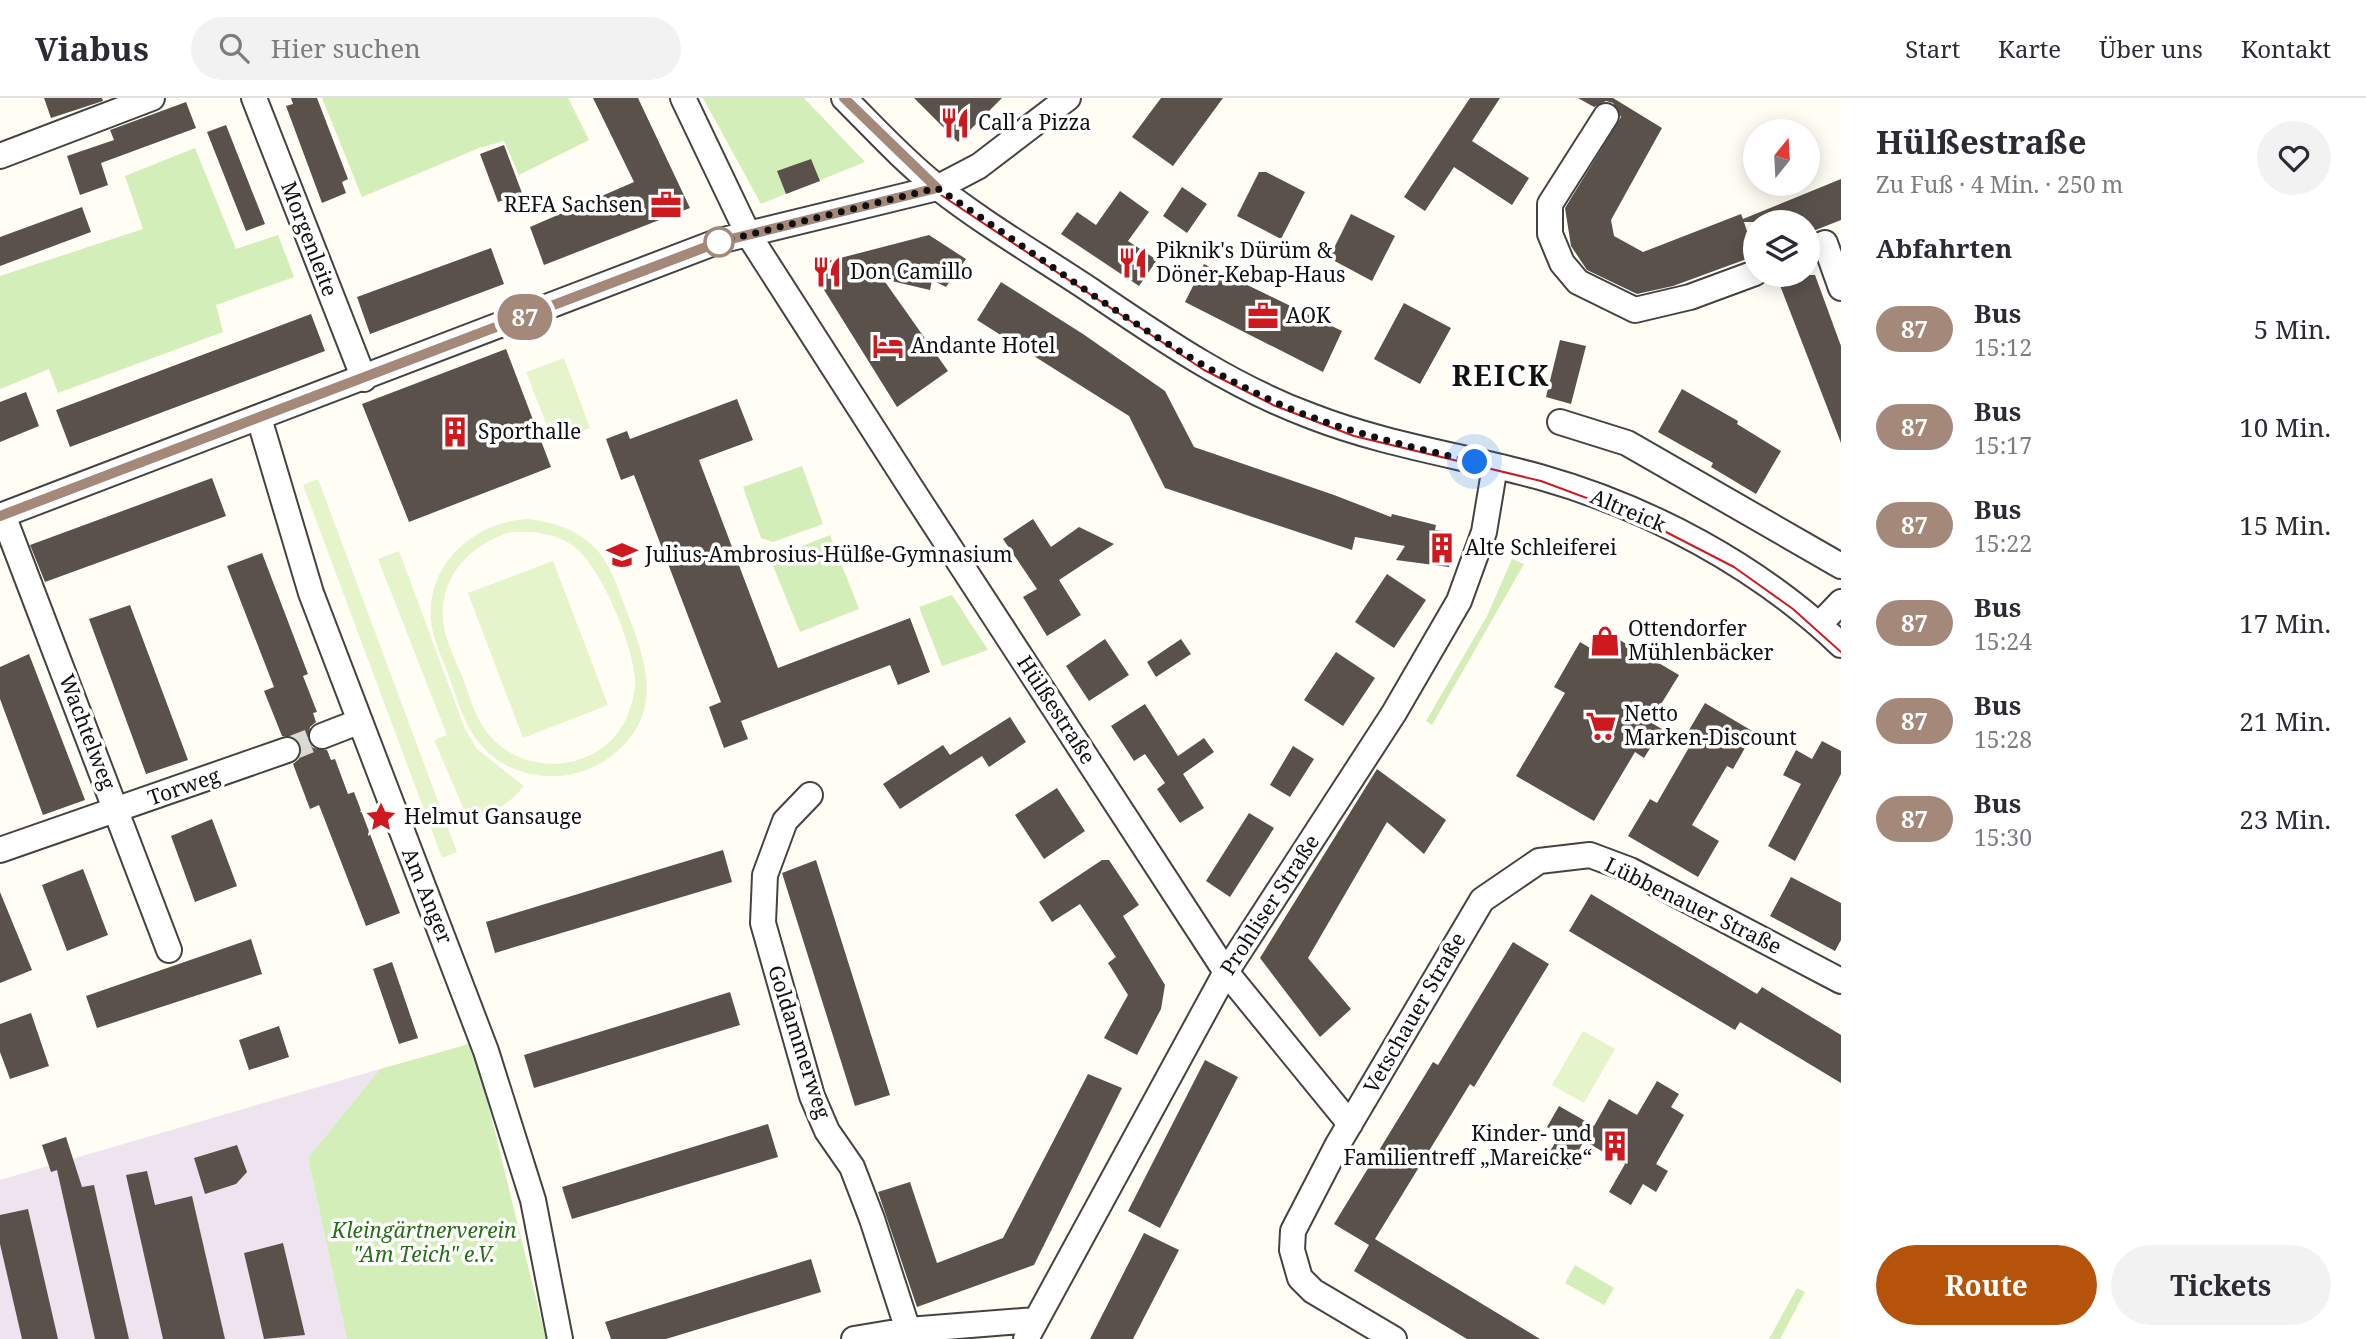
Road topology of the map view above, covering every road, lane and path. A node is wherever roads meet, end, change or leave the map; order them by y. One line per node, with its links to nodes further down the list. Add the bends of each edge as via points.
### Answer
1 (152, 98): 7 (street)
2 (254, 98): 13 (street, Morgenleite)
3 (683, 98): 9 (street, Hülßestraße)
4 (844, 98): 8 (street, Altreick)
5 (1068, 98): 8 (street, via 979,166)
6 (1606, 116): 11 (street, via 1550,204 1550,234 1562,263 1578,282 1635,310)
7 (0, 156)
8 (937, 188): 9 (street); 16 (street, Altreick, via 1172,345 1240,385 1311,417)
9 (748, 234): 13 (street); 30 (street, Hülßestraße)
10 (1820, 245): 12 (street, via 1825,243)
11 (1743, 277)
12 (1841, 288)
13 (364, 379): 14 (street)
14 (260, 418): 17 (street); 22 (street, Am Anger, via 311,593)
15 (1560, 422): 18 (street, via 1627,443)
16 (1496, 467): 20 (street, Altreick, via 1542,478 1637,512 1736,564); 30 (street, Prohliser Straße, via 1484,532 1458,601 1394,713)
17 (2, 515): 26 (street, Wachtelweg)
18 (1841, 566)
19 (1841, 602): 20 (street)
20 (1819, 625): 21 (street, Altreick)
21 (1841, 645)
22 (358, 722): 23 (street); 35 (street, Am Anger, via 486,1051 533,1200)
23 (322, 736)
24 (287, 750): 26 (street, Torweg)
25 (810, 795): 33 (street, Goldammerweg, via 785,821 765,875 763,923 812,1096 852,1167)
26 (117, 810): 27 (street, Torweg); 29 (street, Wachtelweg)
27 (0, 849)
28 (1539, 861): 31 (street, Lübbenauer Straße, via 1590,855 1630,870); 32 (street, Vetschauer Straße, via 1482,900)
29 (169, 950)
30 (1226, 972): 32 (street, Hülßestraße); 34 (street, Prohliser Straße)
31 (1841, 981)
32 (1350, 1124): 37 (street, Vetschauer Straße, via 1301,1212 1293,1231 1293,1250 1300,1278 1313,1291)
33 (908, 1329): 34 (street); 36 (street)
34 (1030, 1329)
35 (560, 1339)
36 (854, 1339)
37 (1394, 1339)

